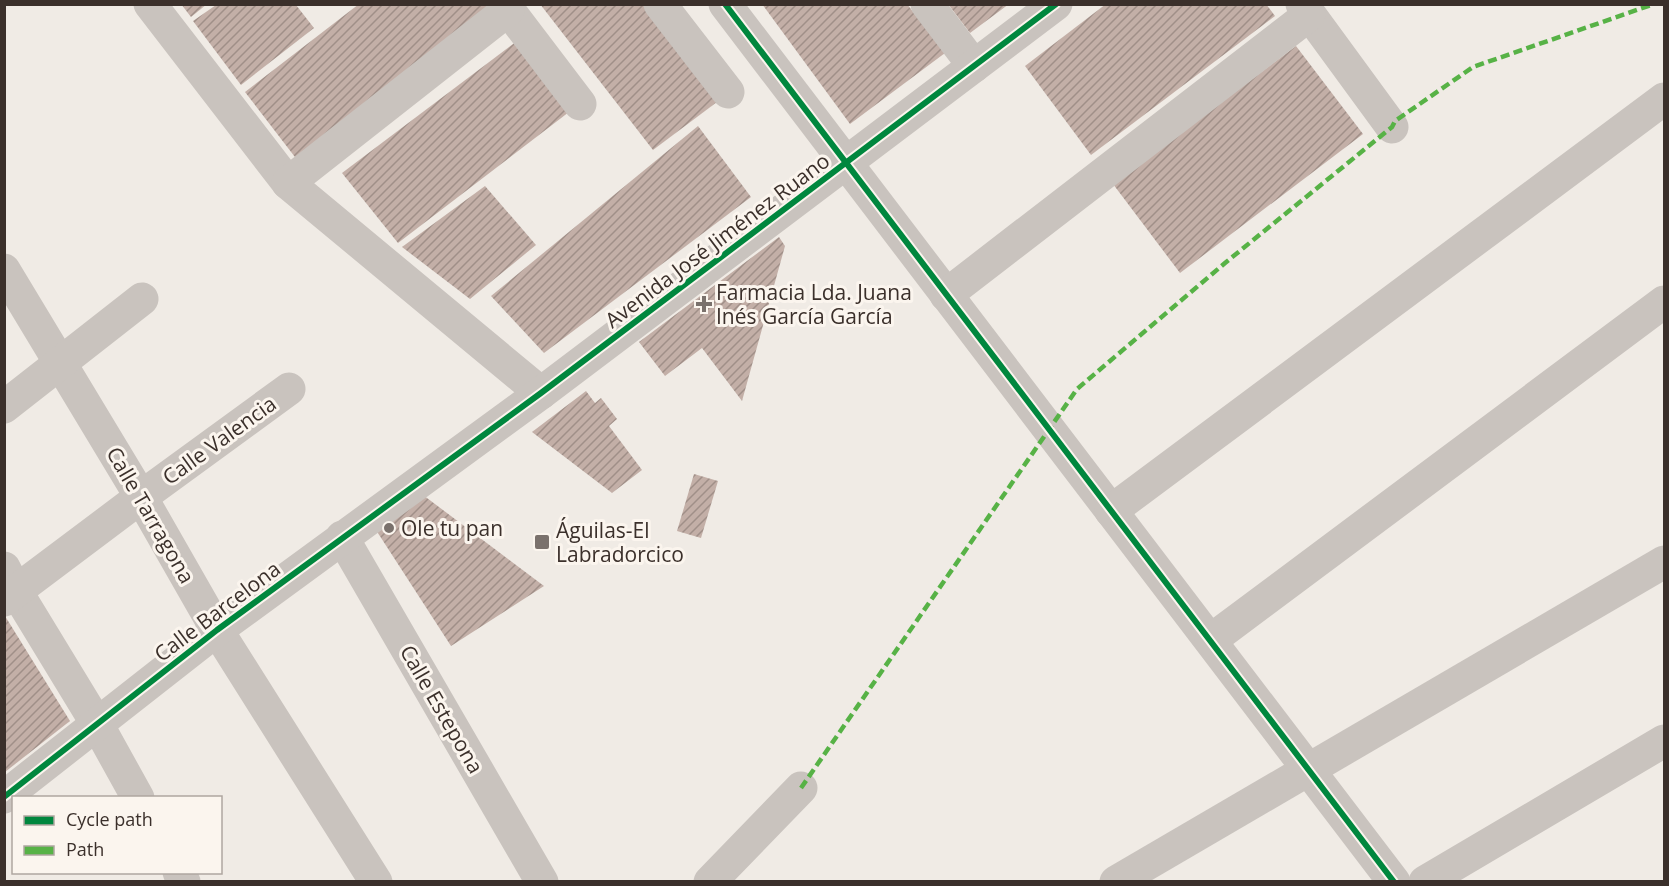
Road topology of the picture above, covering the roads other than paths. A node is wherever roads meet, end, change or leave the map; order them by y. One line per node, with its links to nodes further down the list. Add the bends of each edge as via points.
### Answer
1 (150, 4): 14 (street)
2 (660, 4): 9 (street)
3 (725, 4): 13 (street)
4 (927, 4): 8 (street)
5 (1056, 4): 8 (street, Avenida José Jiménez Ruano)
6 (506, 7): 11 (street); 14 (street)
7 (1306, 10): 12 (street); 16 (street)
8 (974, 66): 13 (street, Avenida José Jiménez Ruano)
9 (728, 92)
10 (1665, 99): 25 (street)
11 (580, 104)
12 (1392, 127)
13 (846, 164): 16 (street); 21 (street, Avenida José Jiménez Ruano)
14 (288, 183): 21 (street)
15 (4, 270): 19 (street, Calle Tarragona)
16 (946, 295): 25 (street)
17 (142, 299): 19 (street)
18 (1665, 302): 30 (street)
19 (62, 363): 22 (street); 24 (street, Calle Tarragona)
20 (289, 389): 24 (street, Calle Valencia)
21 (541, 393): 23 (street, Avenida José Jiménez Ruano)
22 (4, 407)
23 (454, 456): 26 (street, Calle Barcelona)
24 (141, 497): 28 (street, Calle Valencia); 29 (street, Calle Tarragona)
25 (1112, 511): 30 (street)
26 (342, 537): 29 (street, Calle Barcelona); 38 (street, Calle Estepona)
27 (1665, 562): 33 (street)
28 (8, 586): 31 (street)
29 (217, 630): 31 (street, Calle Barcelona); 37 (street, Calle Tarragona)
30 (1211, 640): 33 (street)
31 (98, 724): 35 (street); 36 (street, Calle Barcelona)
32 (1665, 741): 42 (street)
33 (1309, 769): 40 (street); 41 (street)
34 (801, 788): 39 (street)
35 (137, 796)
36 (4, 797)
37 (376, 882)
38 (542, 882)
39 (710, 882)
40 (1116, 882)
41 (1394, 882)
42 (1425, 882)

